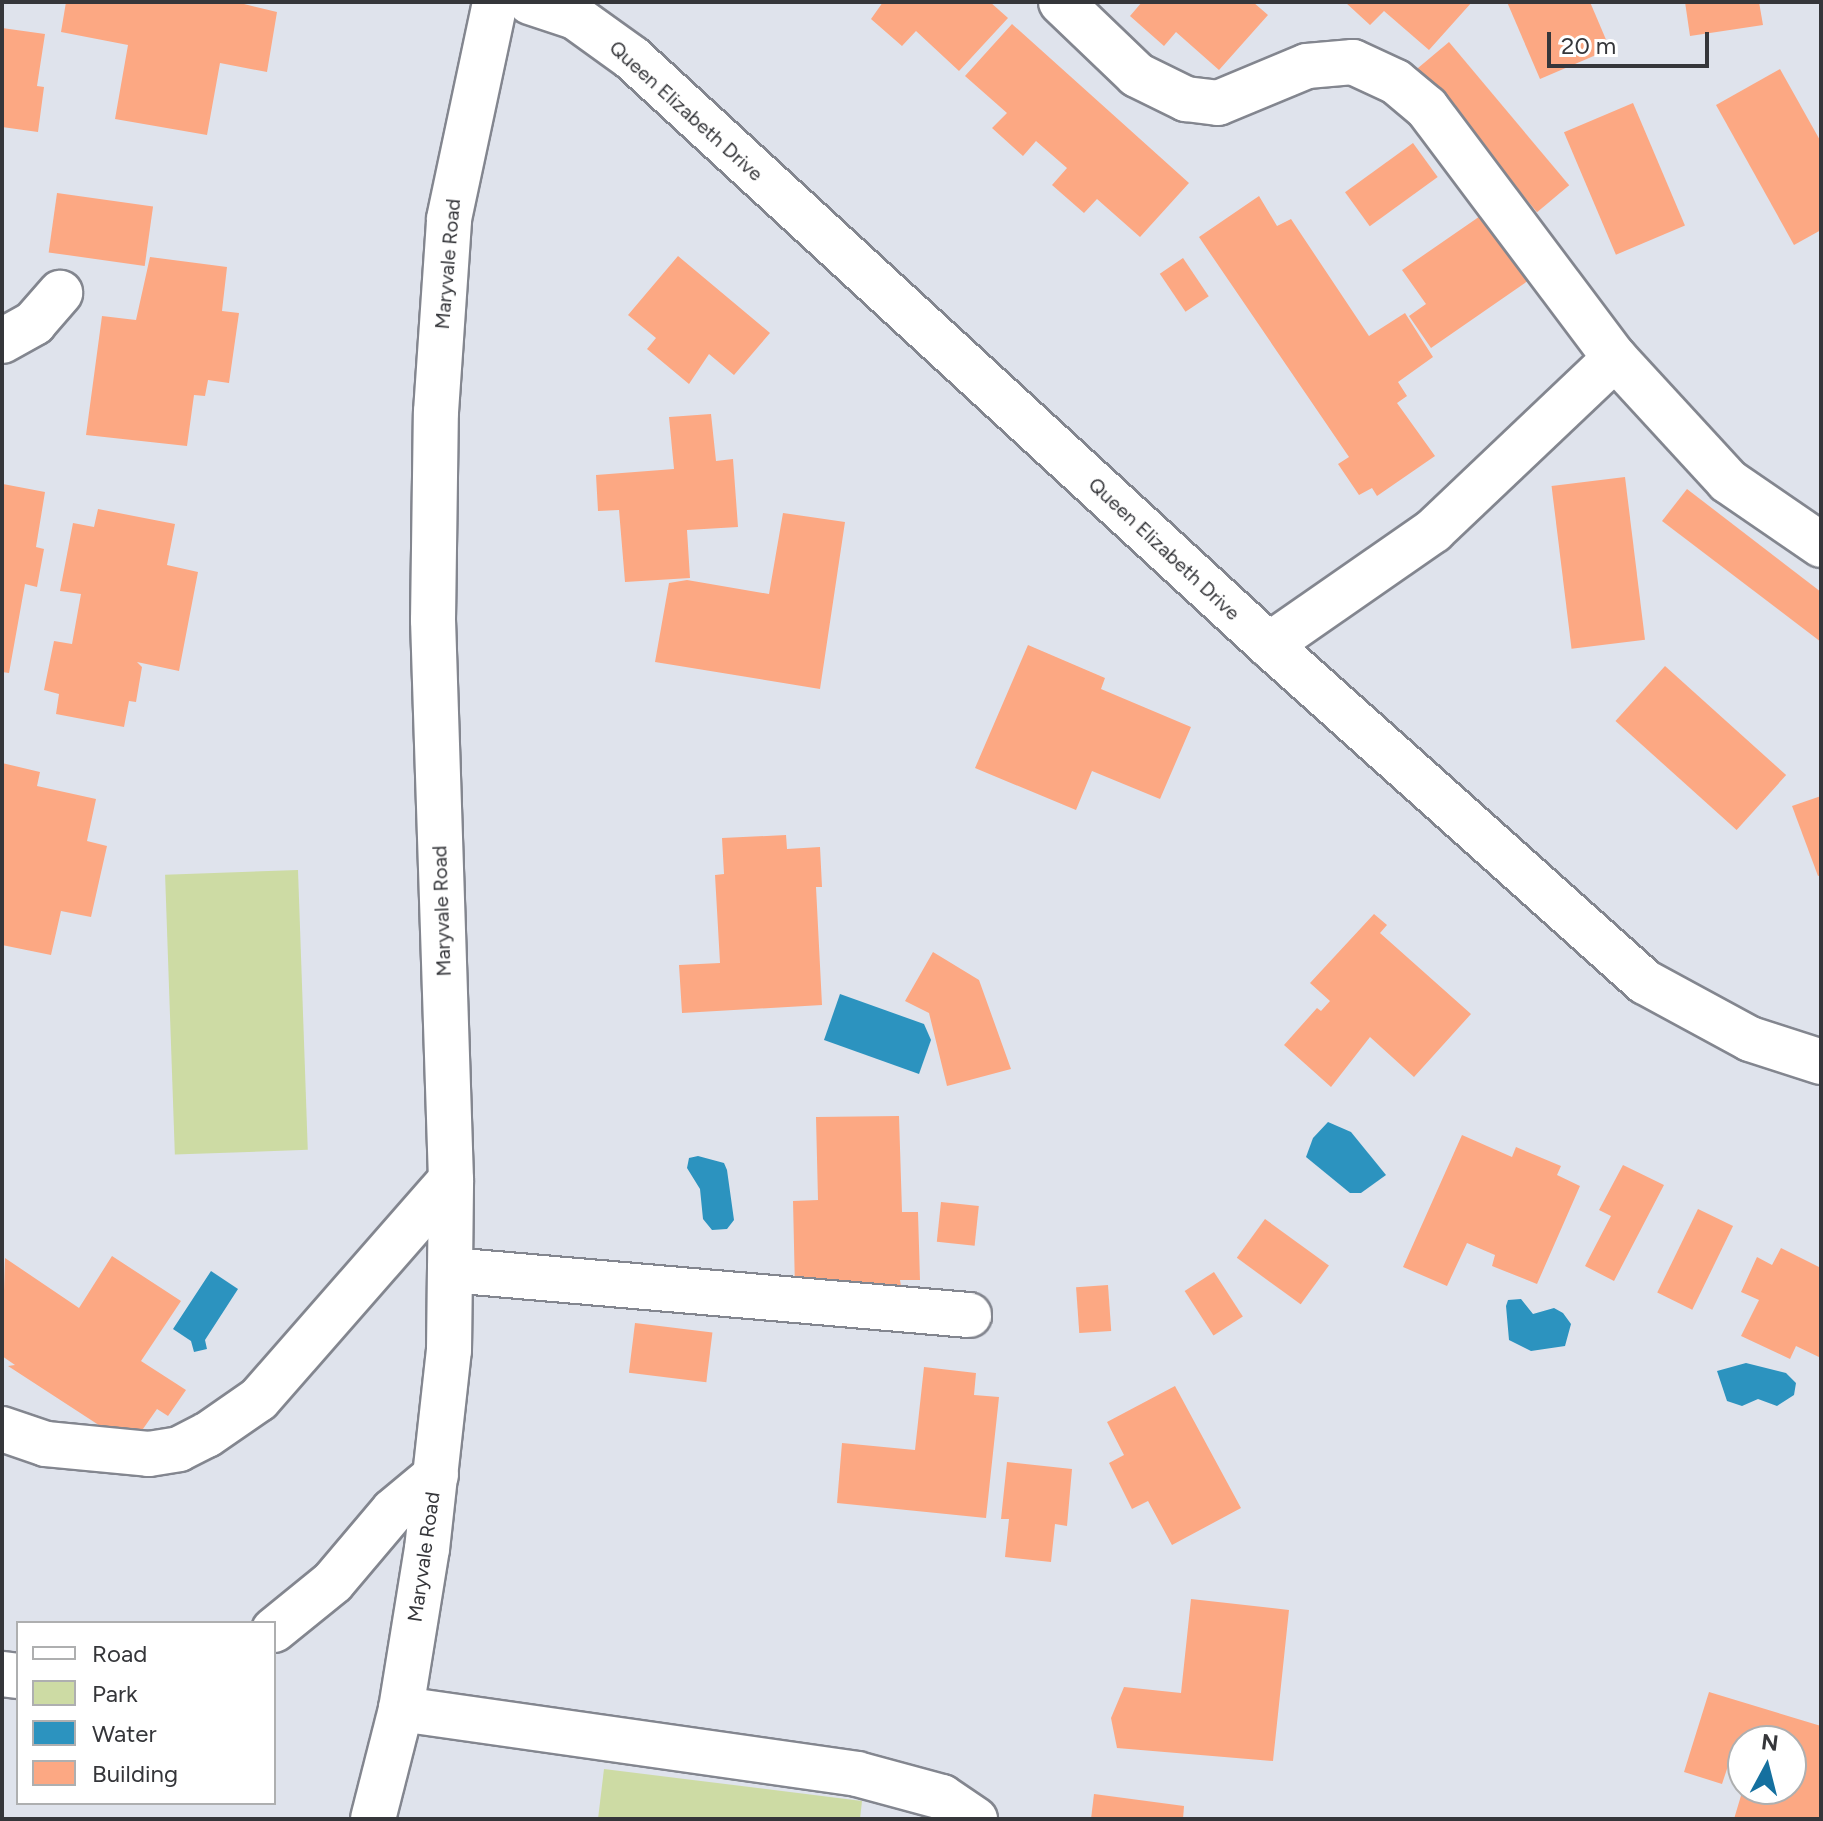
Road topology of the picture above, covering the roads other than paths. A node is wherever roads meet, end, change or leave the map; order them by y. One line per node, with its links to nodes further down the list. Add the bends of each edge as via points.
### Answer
1 (495, 2): 10 (street, Maryvale Road, via 449,219 436,412 433,620)
2 (530, 2): 8 (street, Queen Elizabeth Drive, via 575,17 632,58)
3 (1061, 2): 6 (street, via 1137,75 1186,99 1218,103 1307,66 1353,62 1396,82 1427,108)
4 (60, 293): 5 (street, via 34,323)
5 (2, 341)
6 (1615, 358): 7 (street, via 1728,481); 8 (street, via 1433,531)
7 (1821, 545)
8 (1269, 645): 9 (street, Queen Elizabeth Drive, via 1645,982 1750,1039)
9 (1821, 1062)
10 (451, 1180): 11 (street, Maryvale Road); 13 (street, via 259,1399 207,1435 179,1449 149,1454 46,1444)
11 (450, 1270): 12 (street); 14 (street, Maryvale Road, via 449,1350)
12 (969, 1315)
13 (2, 1429)
14 (436, 1475): 15 (street, via 393,1511 333,1582); 16 (street, Maryvale Road)
15 (276, 1628)
16 (401, 1709): 17 (street, Maryvale Road); 18 (street, via 857,1774 942,1797)
17 (373, 1819)
18 (975, 1819)

